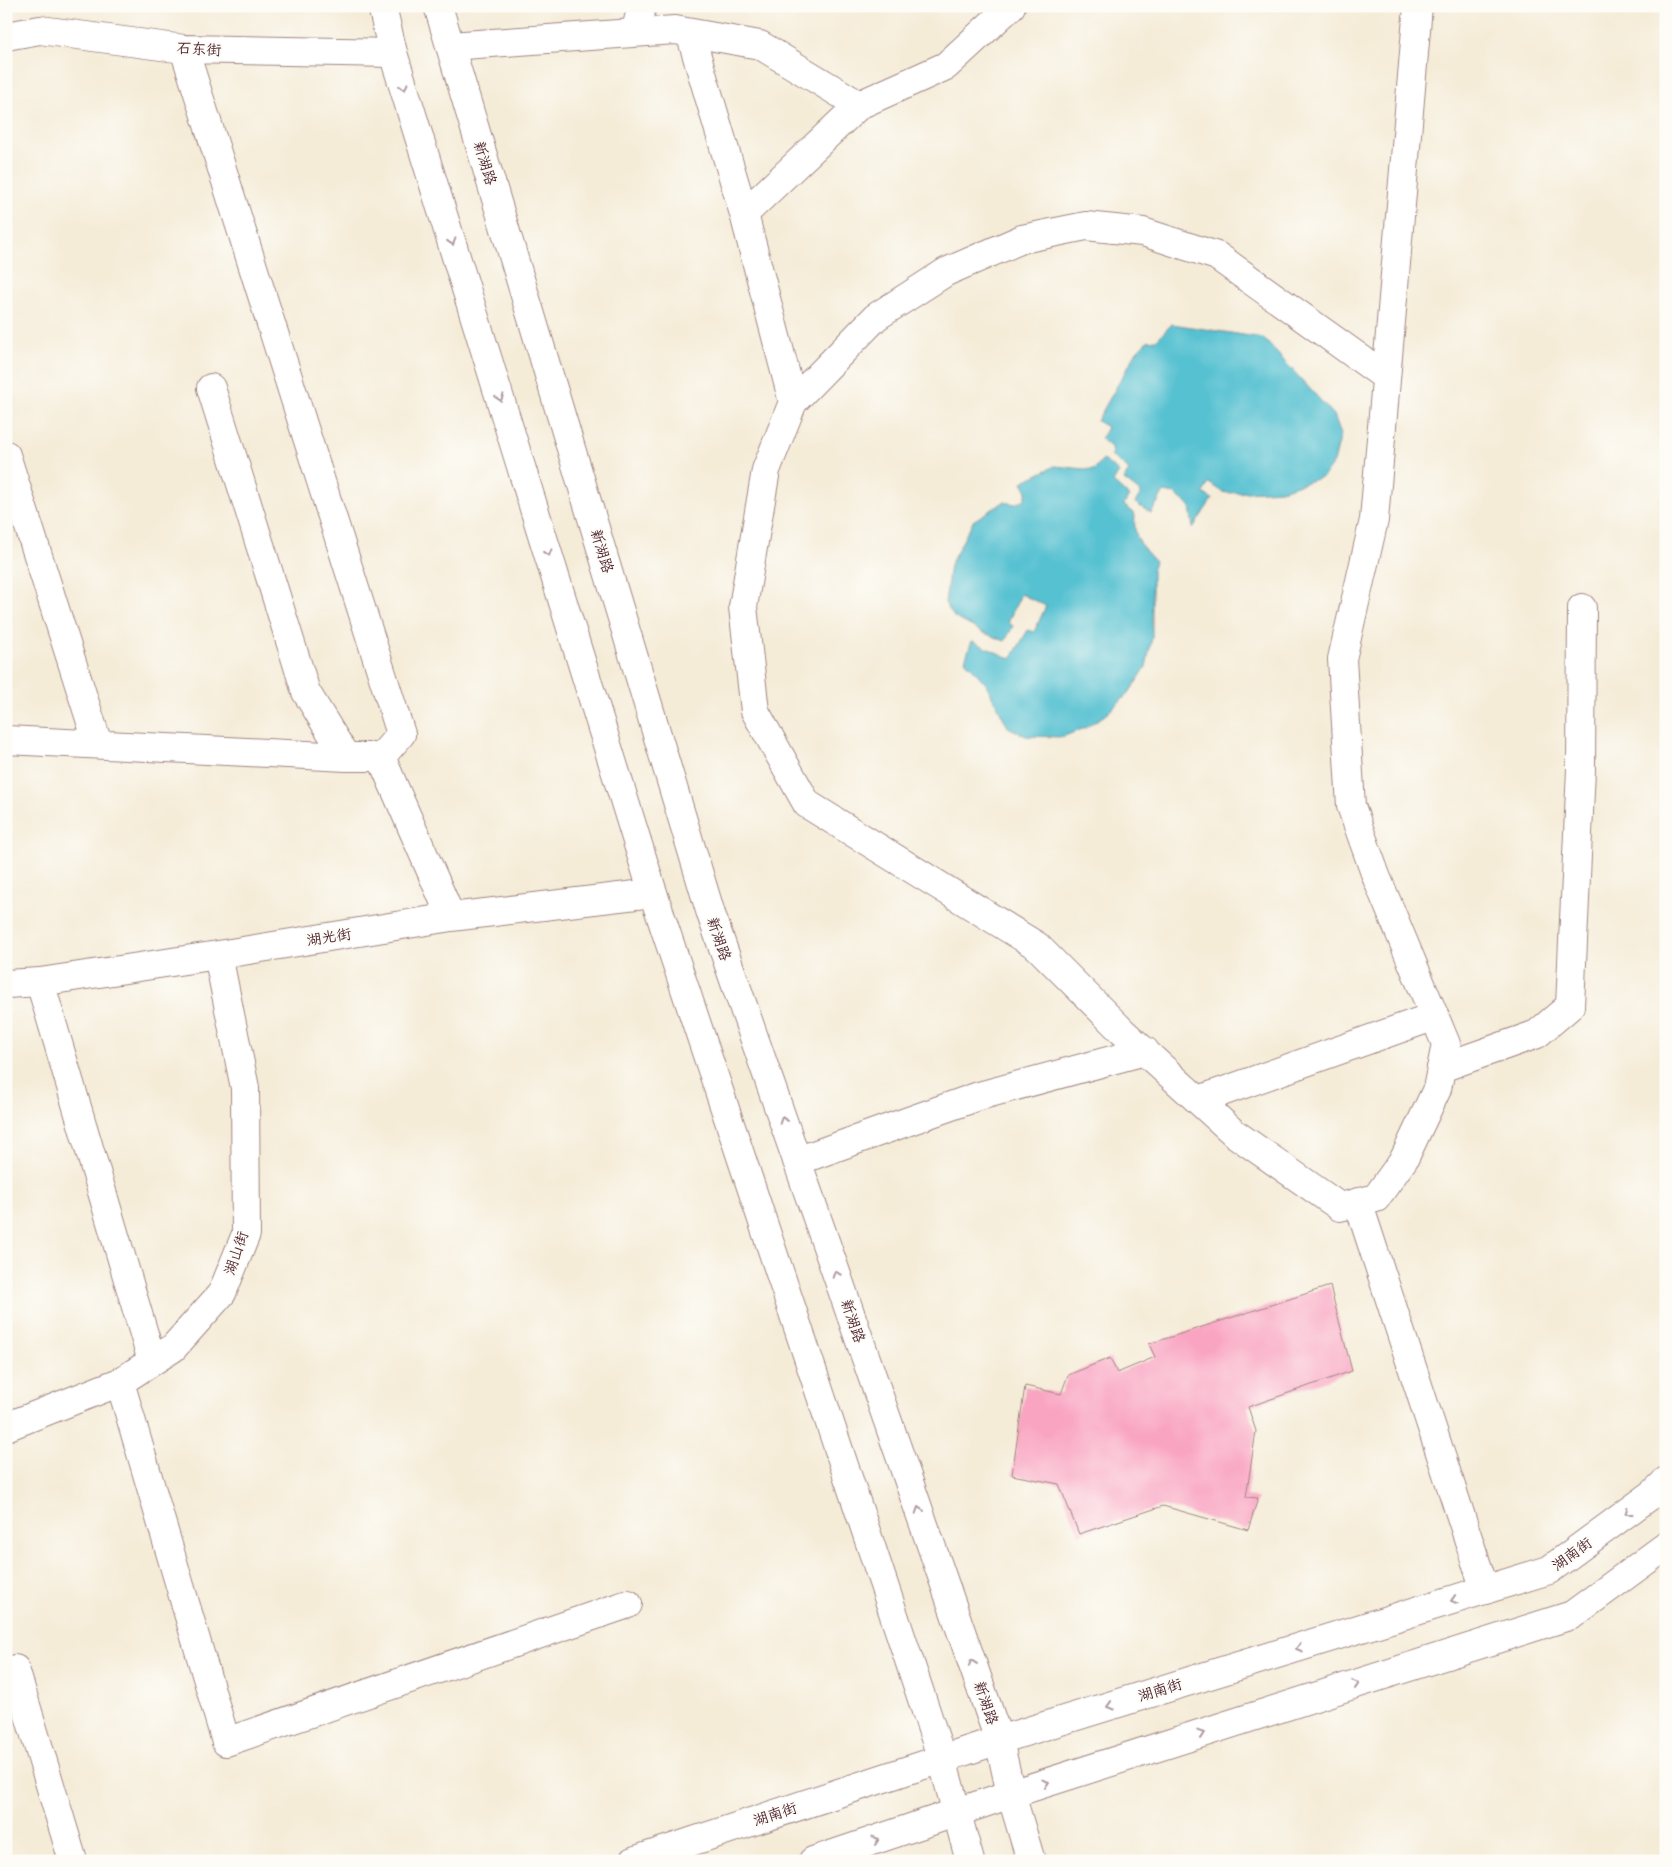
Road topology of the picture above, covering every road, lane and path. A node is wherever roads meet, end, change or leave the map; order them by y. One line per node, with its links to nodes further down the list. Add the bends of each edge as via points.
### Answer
1 (382, 6): 11 (street)
2 (438, 6): 9 (street, 新湖路)
3 (642, 6): 7 (street)
4 (1011, 6): 12 (street, via 946,66)
5 (1418, 6): 14 (street)
6 (690, 32): 7 (street); 12 (street, via 760,45); 13 (street)
7 (635, 33): 9 (street)
8 (6, 36): 10 (street, 石东街, via 40,30)
9 (450, 46): 32 (street, 新湖路, one-way to 9, via 710,914)
10 (184, 49): 11 (street, 石东街); 22 (street, via 401,734)
11 (393, 53): 23 (street, one-way to 23)
12 (859, 105): 13 (street)
13 (744, 214): 16 (street)
14 (1386, 377): 16 (street, via 1217,256 1143,232 1086,226 1022,239 946,272 876,317); 28 (street, via 1374,520 1342,659 1351,806)
15 (211, 388): 21 (street, via 306,692)
16 (793, 402): 29 (street, via 766,470 742,607 756,711 806,804 1037,946)
17 (6, 455): 20 (street)
18 (1582, 608): 30 (street, via 1581,769 1570,1006 1537,1034)
19 (6, 740): 20 (street)
20 (98, 744): 21 (street)
21 (346, 757): 22 (street)
22 (381, 757): 24 (street)
23 (653, 893): 24 (street, 湖光街); 43 (street)
24 (451, 917): 25 (street, 湖光街)
25 (218, 955): 26 (street, 湖光街); 34 (street, 湖山街, via 245,1088 246,1234 222,1293 173,1348)
26 (40, 982): 27 (street, 湖光街); 34 (street)
27 (6, 984)
28 (1434, 1016): 30 (street, via 1446,1044); 31 (street)
29 (1145, 1052): 31 (street); 32 (street, via 979,1096)
30 (1441, 1068): 33 (street, via 1437,1089 1404,1159 1376,1198)
31 (1199, 1100): 33 (street, via 1234,1133 1340,1207)
32 (797, 1161): 42 (street, 新湖路, one-way to 32)
33 (1358, 1202): 39 (street)
34 (152, 1361): 35 (street, 湖山街)
35 (120, 1382): 36 (street, 湖山街); 40 (street, via 226,1742)
36 (6, 1427)
37 (1666, 1481): 39 (street, 湖南街, one-way to 39, via 1549,1570)
38 (1666, 1546): 44 (street, one-way to 38, via 1572,1615)
39 (1485, 1590): 42 (street, 湖南街, one-way to 42)
40 (628, 1604)
41 (6, 1672): 46 (street, via 14,1669)
42 (999, 1740): 43 (street, 湖南街); 44 (street, 新湖路)
43 (942, 1759): 45 (street); 47 (street, 湖南街)
44 (1011, 1794): 45 (street); 50 (street, 新湖路)
45 (956, 1814): 48 (street, one-way to 45); 49 (street)
46 (73, 1861)
47 (633, 1861)
48 (813, 1861)
49 (970, 1861)
50 (1030, 1861)

